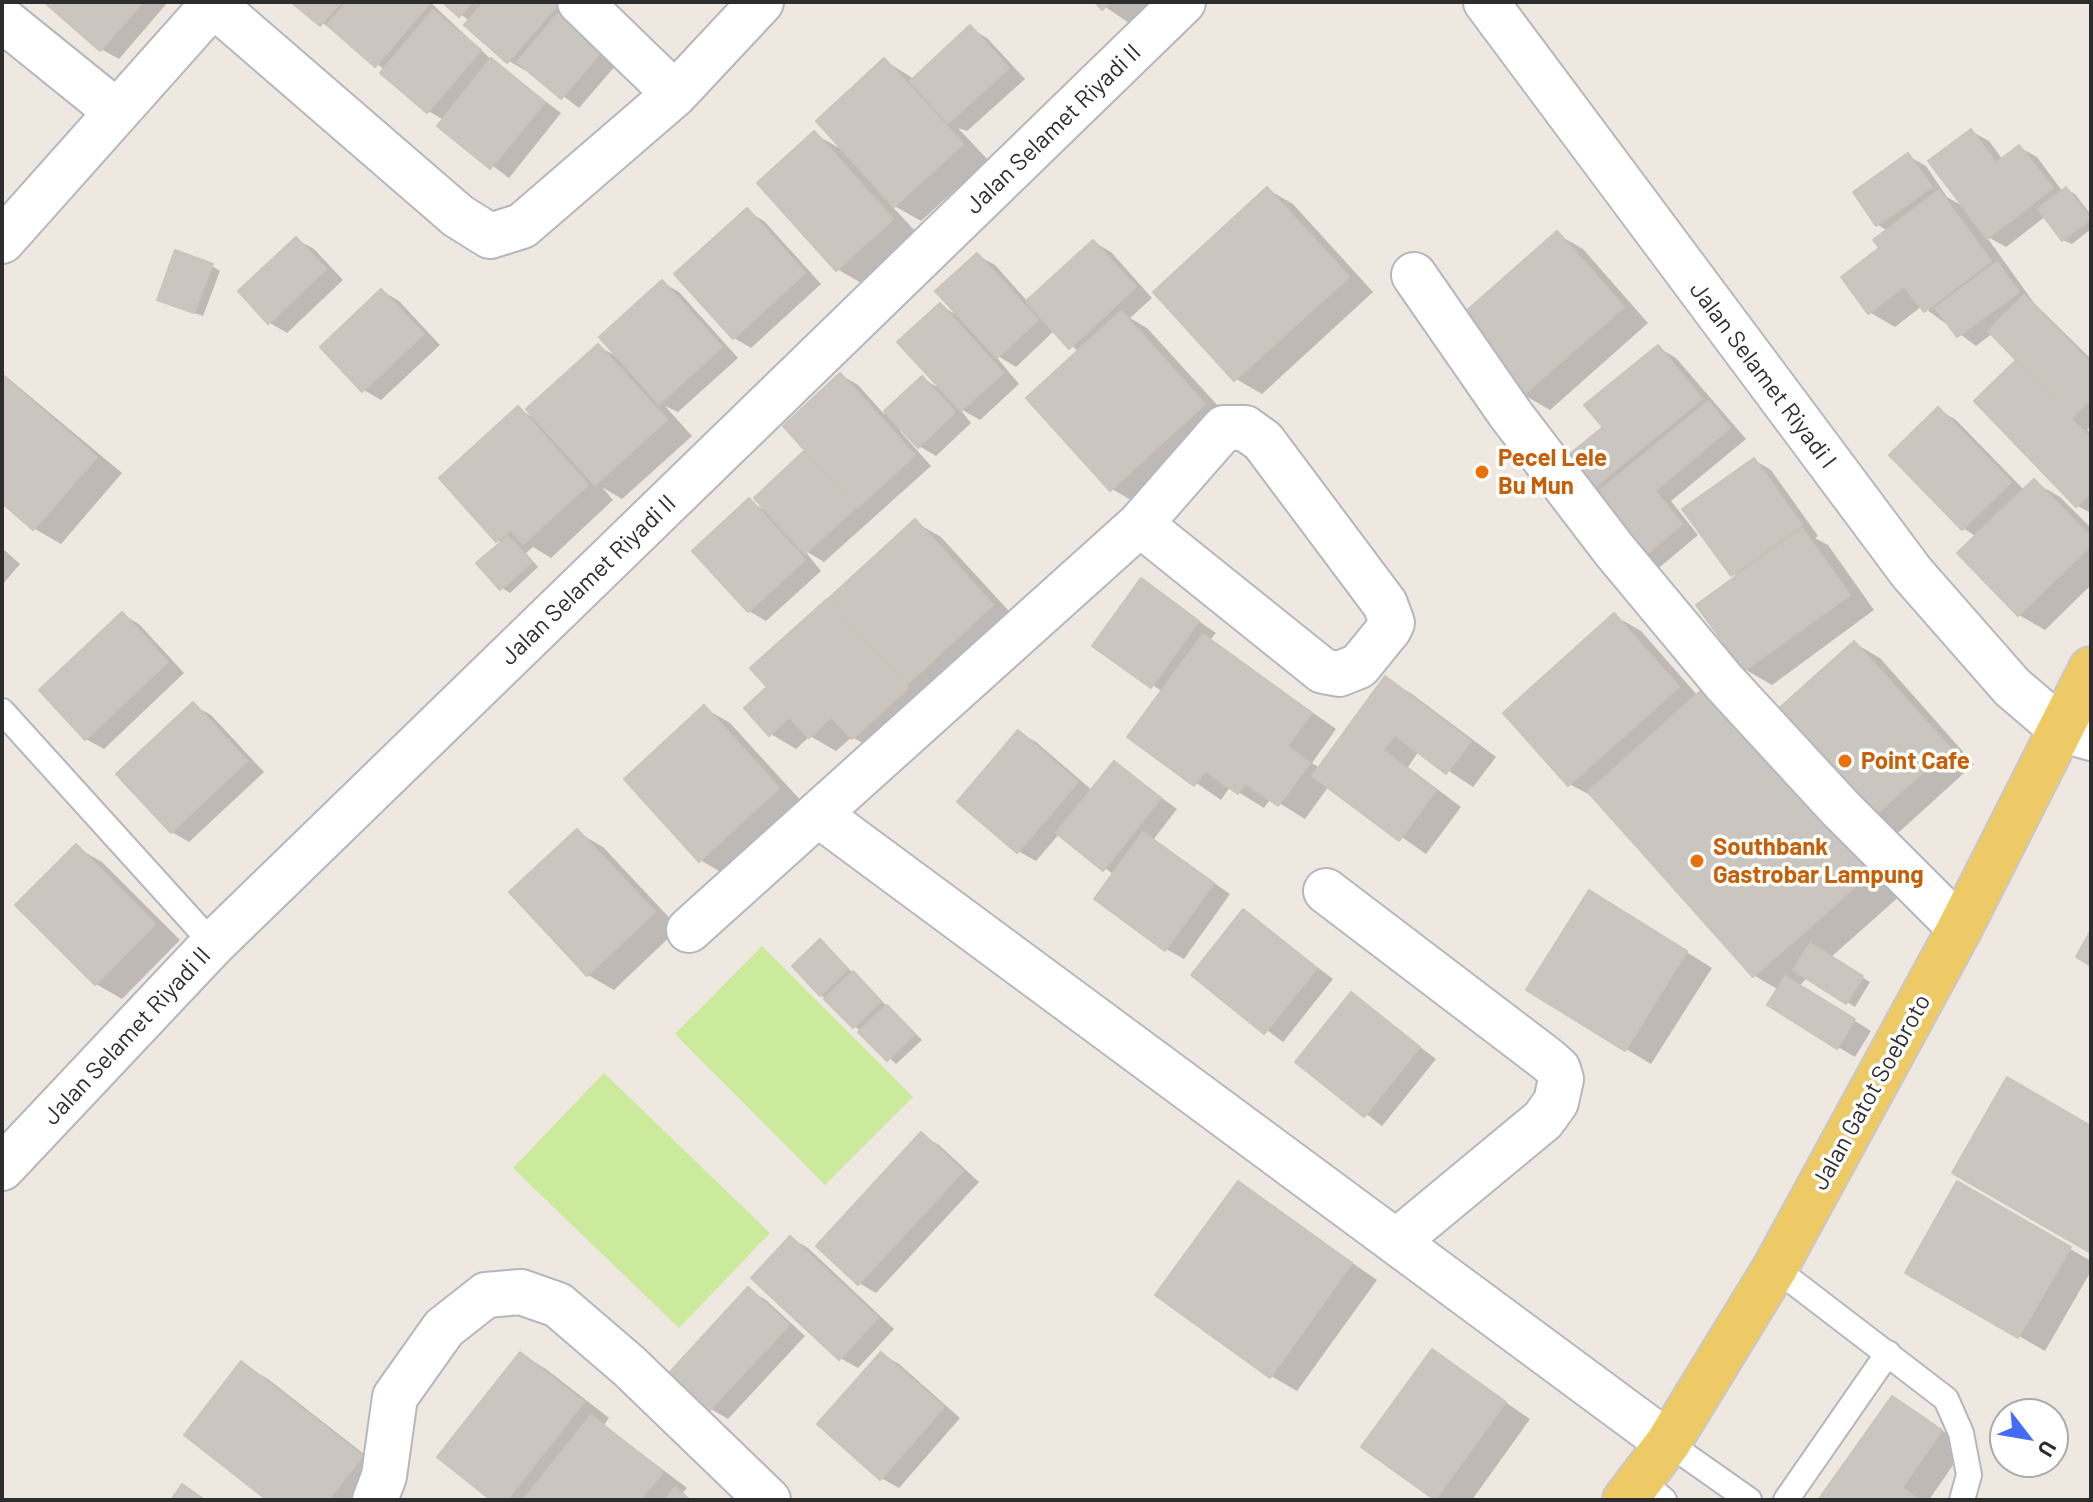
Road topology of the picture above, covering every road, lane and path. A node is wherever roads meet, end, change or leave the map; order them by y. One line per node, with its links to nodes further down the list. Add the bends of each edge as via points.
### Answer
1 (580, 2): 7 (street)
2 (761, 2): 7 (street)
3 (1183, 2): 19 (street, Jalan Selamet Riyadi II)
4 (1486, 2): 14 (street, Jalan Selamet Riyadi I, via 1912,573 2012,687)
5 (214, 3): 7 (street, via 458,216 490,236 522,226); 8 (street)
6 (2, 19): 8 (street)
7 (675, 94)
8 (117, 112): 9 (street)
9 (2, 241)
10 (1414, 275): 17 (street, via 1511,415 1724,682)
11 (1140, 524): 11 (street, via 1224,428 1245,428 1263,441 1385,604 1392,623 1359,666 1339,674 1323,671); 15 (street)
12 (2091, 669): 14 (main road, Jalan Gatot Soebroto)
13 (2, 711): 19 (lane)
14 (2076, 733): 17 (main road, Jalan Gatot Soebroto)
15 (819, 815): 18 (street); 21 (street)
16 (1326, 891): 21 (street, via 1548,1060 1561,1079 1556,1102 1543,1120)
17 (1960, 928): 22 (main road, Jalan Gatot Soebroto)
18 (689, 930)
19 (213, 944): 20 (street, Jalan Selamet Riyadi II)
20 (2, 1168)
21 (1397, 1241): 24 (street)
22 (1775, 1268): 23 (lane); 24 (main road, Jalan Gatot Soebroto)
23 (1888, 1353): 29 (lane); 30 (lane, via 1946,1399 1961,1433 1969,1475)
24 (1668, 1443): 25 (main road, Jalan Gatot Soebroto); 28 (lane)
25 (1643, 1493)
26 (375, 1500): 27 (street, via 384,1476 395,1397 444,1328 486,1295 521,1292 558,1305)
27 (768, 1500)
28 (1749, 1500)
29 (1786, 1500)
30 (1962, 1500)

